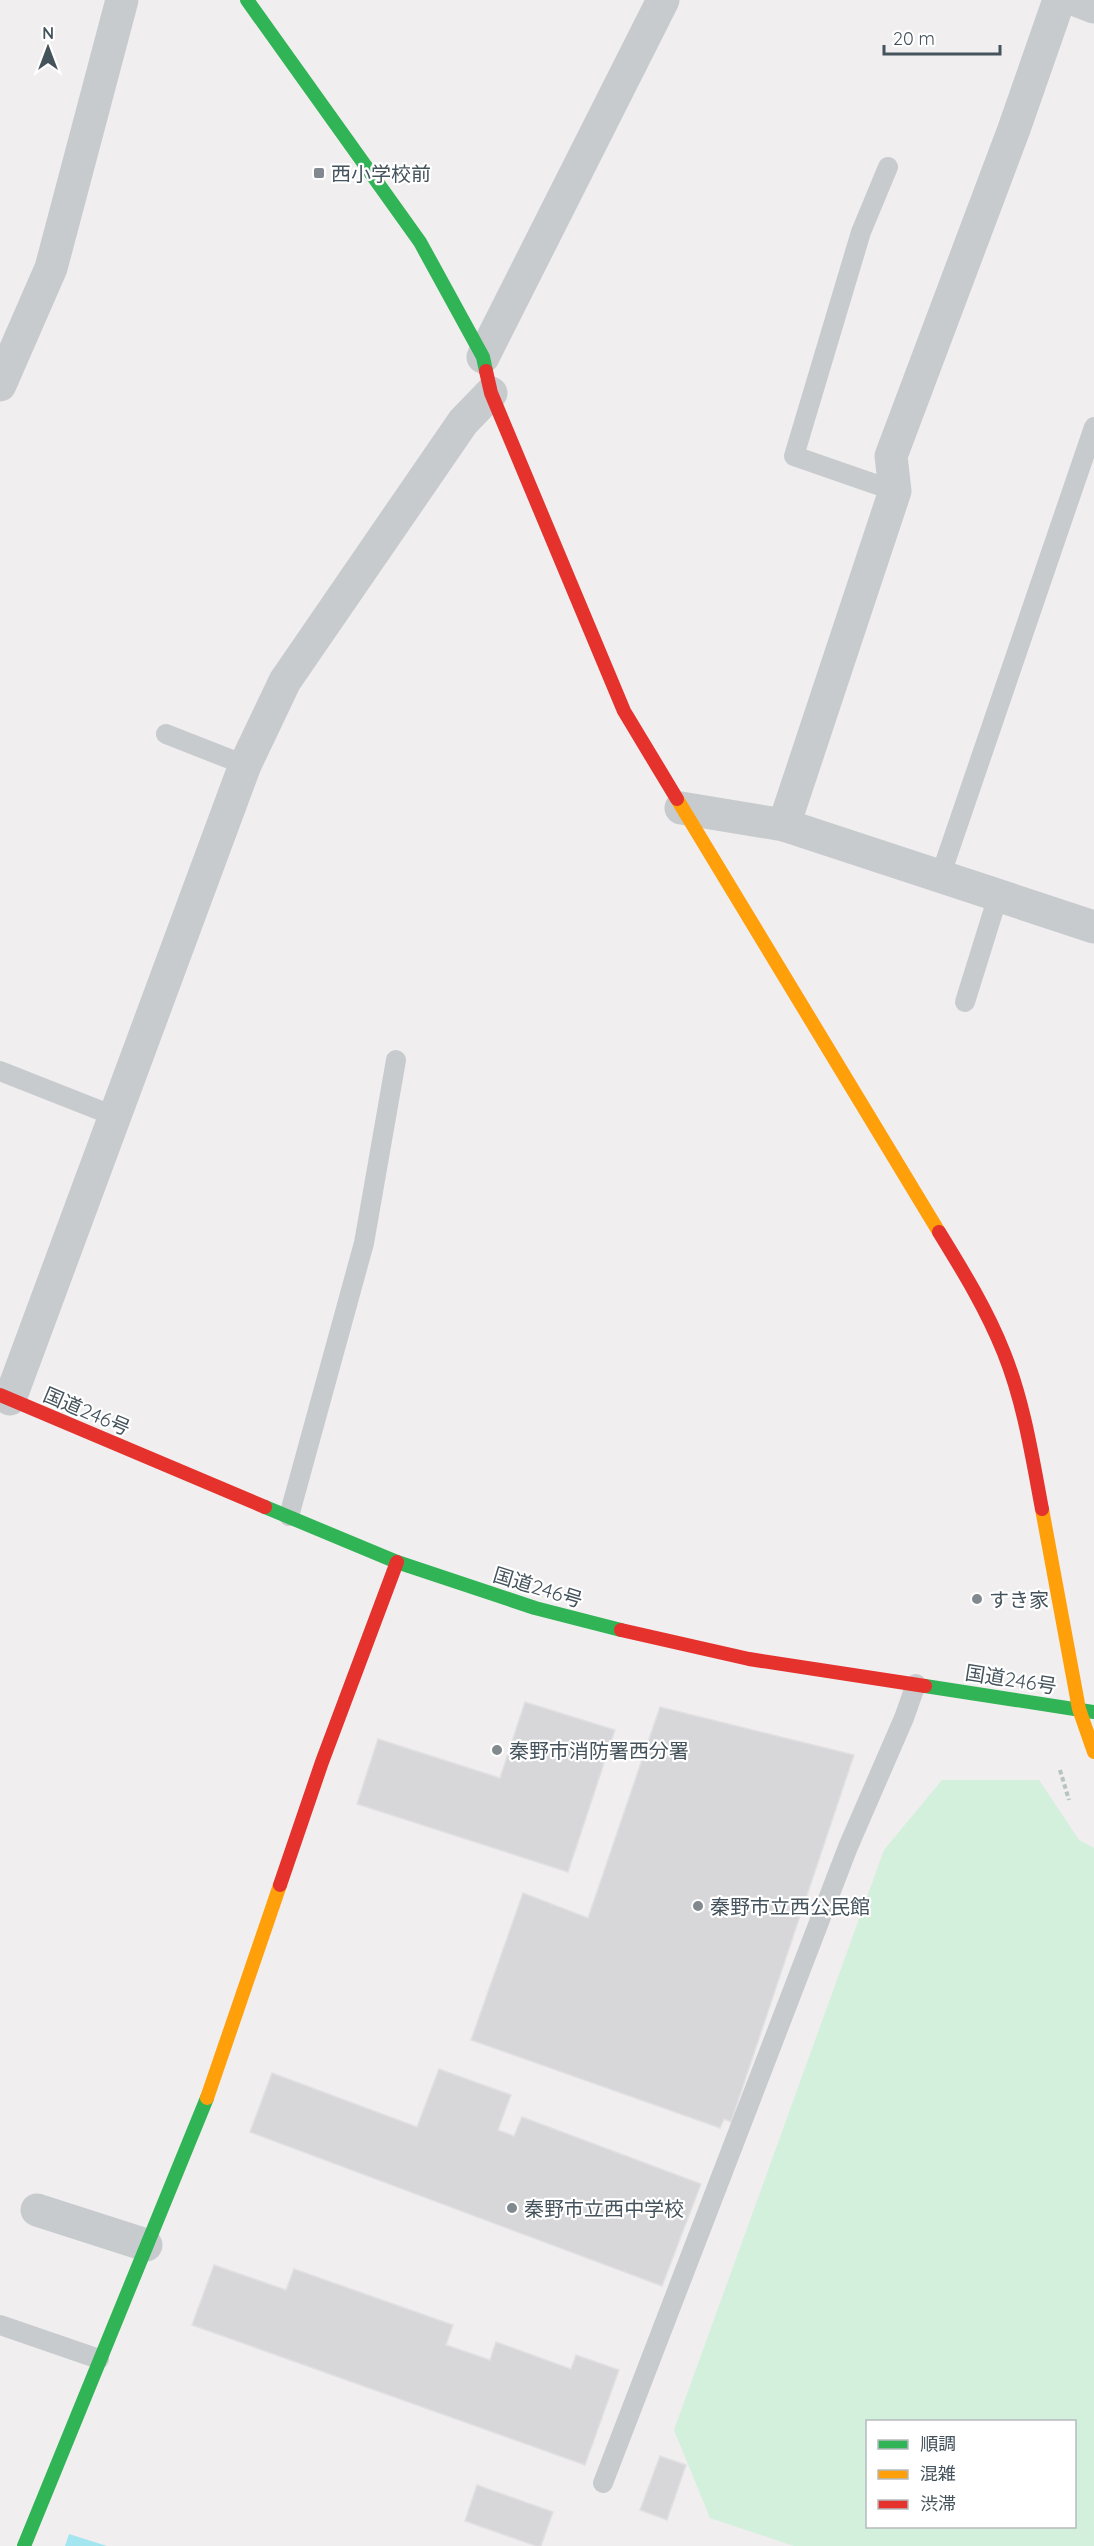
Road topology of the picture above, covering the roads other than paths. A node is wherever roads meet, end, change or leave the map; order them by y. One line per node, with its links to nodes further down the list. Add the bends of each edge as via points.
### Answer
1 (122, 0): 9 (street, via 51,268)
2 (248, 0): 8 (main road, via 420,242)
3 (663, 0): 8 (street)
4 (1059, 0): 12 (street, via 891,456)
5 (1076, 0): 6 (street)
6 (1094, 7)
7 (888, 167): 12 (lane, via 861,232 794,456)
8 (483, 357): 10 (main road)
9 (0, 385)
10 (491, 393): 14 (street, via 463,422 312,640 285,681); 15 (main road, via 624,711)
11 (1094, 427): 17 (lane)
12 (895, 491): 16 (street)
13 (166, 734): 14 (lane)
14 (245, 765): 23 (street)
15 (681, 808): 16 (street); 28 (main road, via 988,1317 1005,1354 1025,1418)
16 (784, 825): 17 (street)
17 (940, 877): 18 (street)
18 (998, 896): 19 (street); 20 (lane)
19 (1094, 927)
20 (965, 1002)
21 (396, 1060): 25 (lane, via 364,1244)
22 (0, 1071): 23 (lane)
23 (114, 1116): 24 (street)
24 (5, 1397): 25 (main road, 国道246号)
25 (289, 1516): 26 (main road, 国道246号)
26 (397, 1562): 27 (main road, 国道246号, via 535,1608 627,1632 749,1659); 32 (main road, via 322,1762 214,2081)
27 (916, 1684): 28 (main road, 国道246号); 35 (lane, via 843,1858)
28 (1079, 1709): 29 (main road, 国道246号); 30 (main road)
29 (1094, 1712)
30 (1094, 1752)
31 (37, 2210): 32 (street)
32 (146, 2245): 34 (main road)
33 (0, 2325): 34 (lane)
34 (99, 2359): 36 (main road)
35 (603, 2483)
36 (24, 2546)

